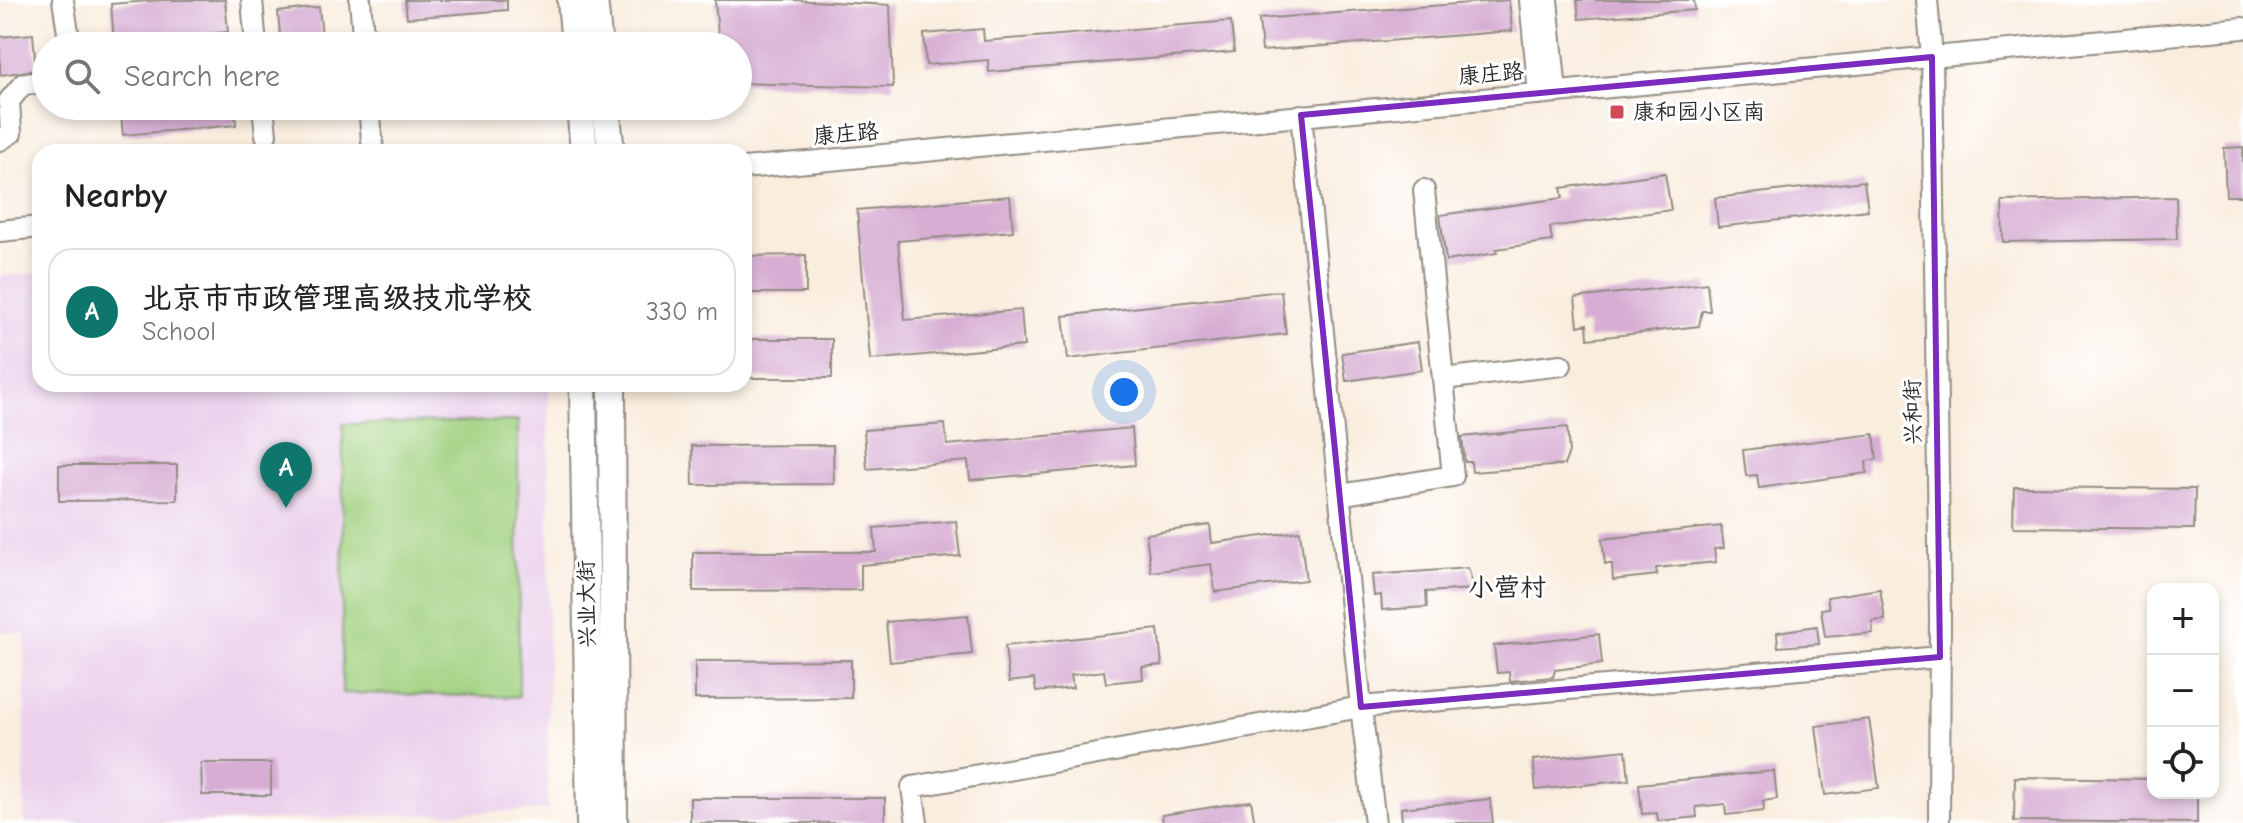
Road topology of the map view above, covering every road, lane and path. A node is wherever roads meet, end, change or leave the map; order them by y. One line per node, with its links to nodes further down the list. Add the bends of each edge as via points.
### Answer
1 (63, 0): 10 (street)
2 (252, 0): 11 (street)
3 (360, 0): 12 (street)
4 (571, 0): 13 (main road)
5 (594, 0): 14 (main road)
6 (1530, 0): 17 (street)
7 (1547, 0): 17 (street)
8 (1927, 0): 15 (street, 兴和街)
9 (2243, 28): 15 (street, 康庄路)
10 (68, 32)
11 (255, 32)
12 (363, 32)
13 (574, 32)
14 (597, 32)
15 (1932, 57): 17 (street, 康庄路); 37 (street, 兴和街)
16 (32, 83): 24 (street, via 23,84 9,101 11,133)
17 (1548, 93): 18 (street, 康庄路)
18 (1301, 115): 28 (street, 康庄路); 36 (street)
19 (264, 120): 23 (street)
20 (370, 120): 25 (street)
21 (581, 120): 26 (main road)
22 (608, 120): 27 (main road)
23 (266, 135)
24 (0, 140)
25 (372, 144)
26 (583, 144)
27 (610, 144)
28 (752, 167)
29 (1424, 190): 33 (street)
30 (32, 228): 31 (street)
31 (0, 231)
32 (1561, 365): 33 (street)
33 (1443, 379): 36 (street, via 1453,476)
34 (583, 392): 39 (main road, 兴业大街)
35 (612, 392): 40 (main road, 兴业大街)
36 (1340, 495): 38 (street)
37 (1940, 657): 38 (street); 43 (street, 兴和街)
38 (1361, 707): 41 (street, via 912,787); 42 (street)
39 (590, 823)
40 (614, 823)
41 (917, 823)
42 (1375, 823)
43 (1939, 823)

